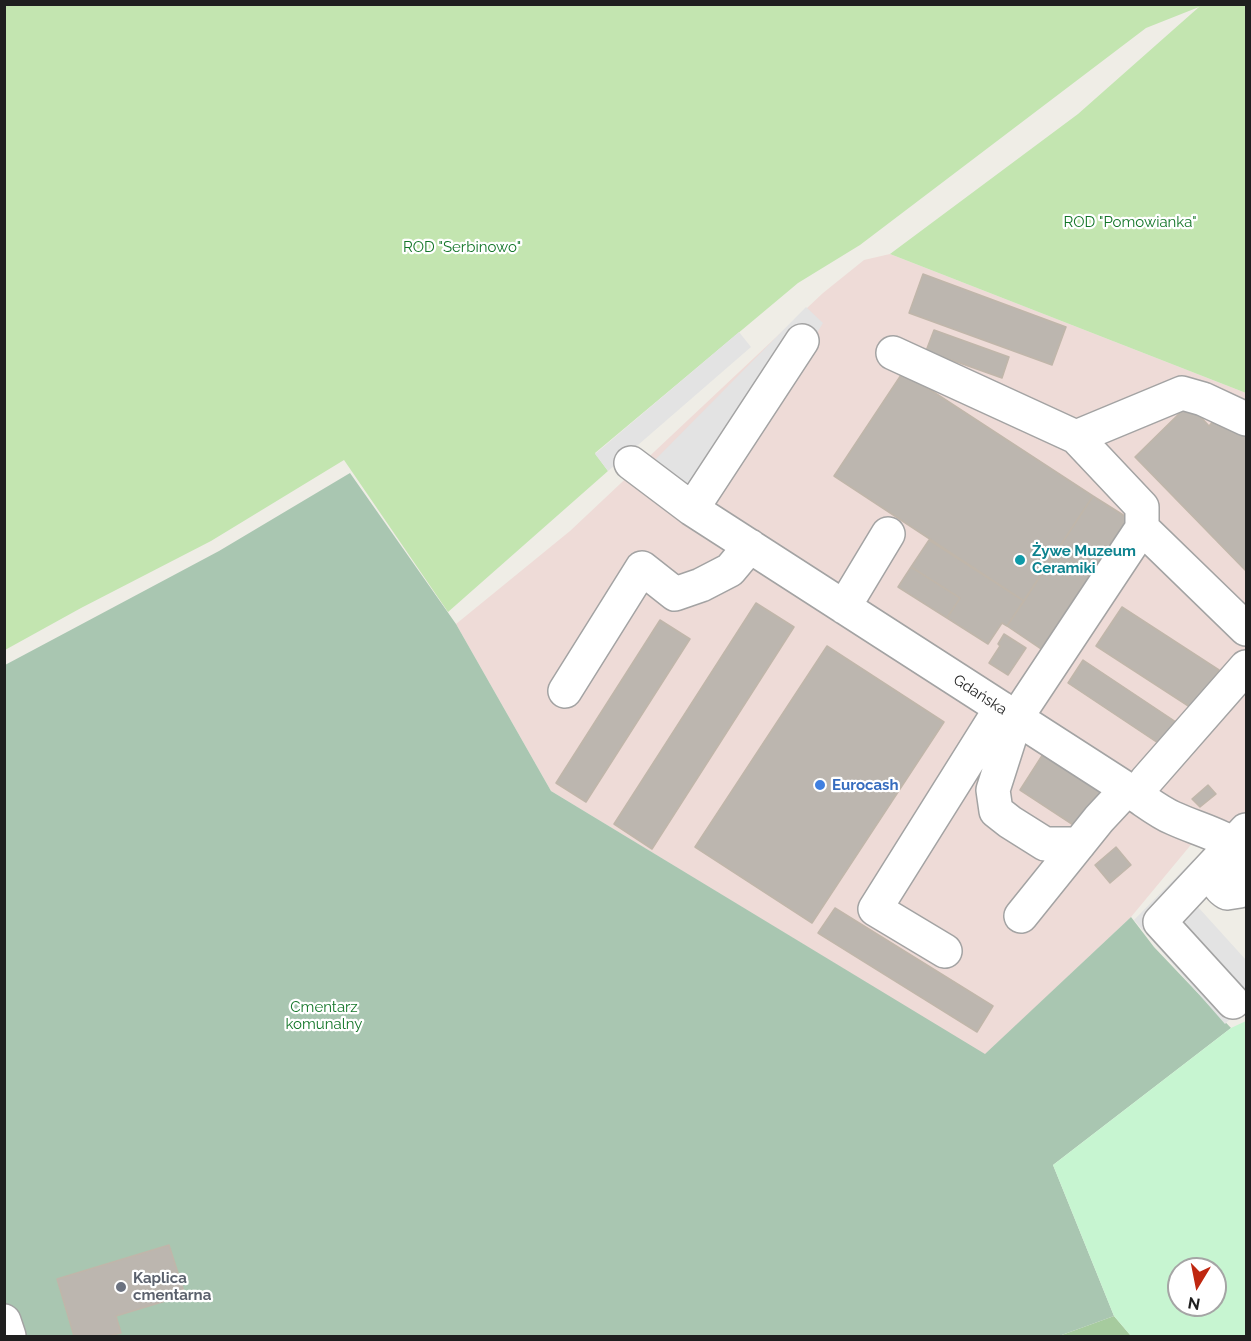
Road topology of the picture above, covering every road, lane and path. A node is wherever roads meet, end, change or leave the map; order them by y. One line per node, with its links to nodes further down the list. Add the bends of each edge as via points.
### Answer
1 (802, 340): 6 (street)
2 (893, 353): 4 (street)
3 (1246, 419): 4 (street, via 1182,393)
4 (1076, 436): 7 (street, via 1142,507)
5 (632, 463): 6 (street, Gdańska)
6 (692, 509): 9 (street, Gdańska)
7 (1142, 528): 11 (street); 14 (street)
8 (888, 534): 10 (street)
9 (741, 540): 10 (street, Gdańska); 13 (street, via 730,570 675,594 642,568)
10 (844, 607): 14 (street, Gdańska)
11 (1246, 629)
12 (1246, 668): 15 (street)
13 (565, 691)
14 (1008, 713): 15 (street, Gdańska); 16 (street, via 993,790 996,811 1045,844); 20 (street, via 875,909)
15 (1132, 792): 16 (street); 17 (street, Gdańska, via 1172,818)
16 (1079, 843): 19 (street)
17 (1243, 846): 18 (street, via 1237,857 1224,863 1217,878 1227,893); 21 (street, via 1160,922)
18 (1246, 886)
19 (1021, 916)
20 (945, 951)
21 (1233, 1002)
22 (4, 1321): 23 (street)
23 (9, 1336)

